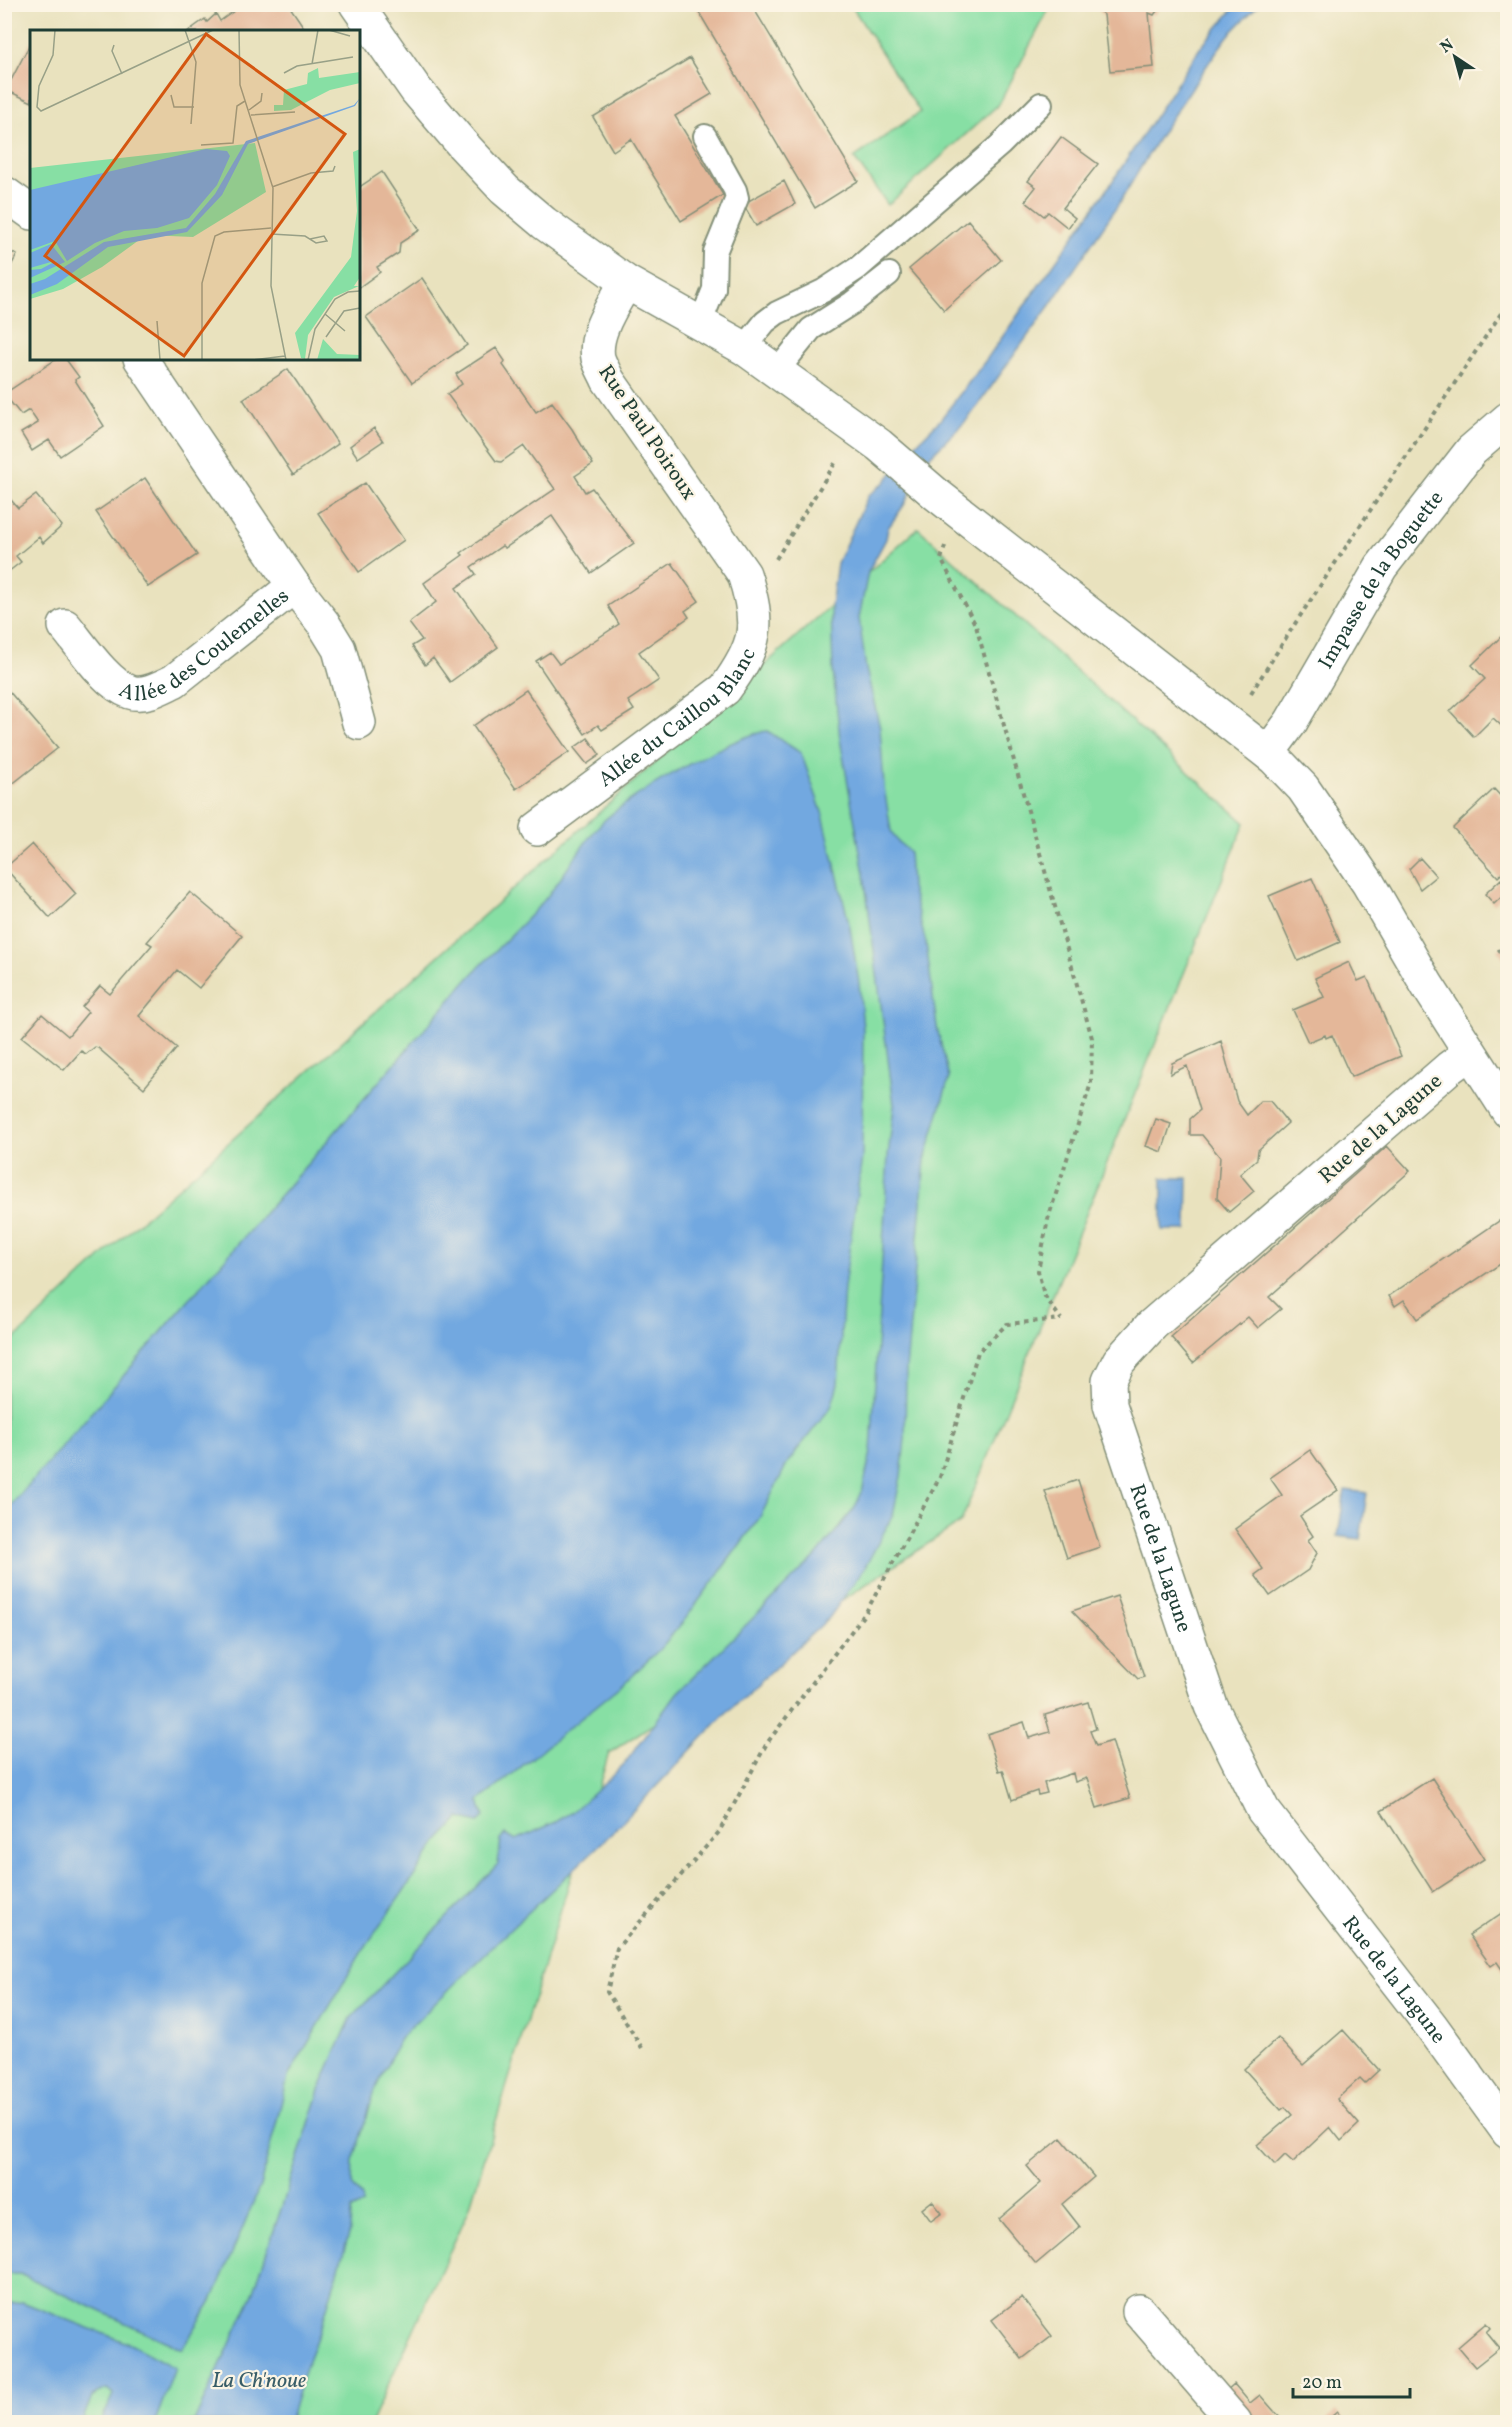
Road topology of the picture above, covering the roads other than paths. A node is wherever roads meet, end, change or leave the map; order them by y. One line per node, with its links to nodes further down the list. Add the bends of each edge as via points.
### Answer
1 (356, 4): 7 (street, via 416,90 505,190)
2 (1041, 104): 9 (lane, via 875,254 823,291 777,313)
3 (705, 136): 8 (lane, via 737,198 716,252 714,289)
4 (4, 193): 5 (street)
5 (30, 212)
6 (889, 274): 11 (lane, via 811,329)
7 (626, 282): 8 (street); 13 (street, Rue Paul Poiroux, via 597,342 598,359 608,380)
8 (700, 324): 9 (street)
9 (744, 348): 11 (street)
10 (142, 360): 14 (street, Allée des Coulemelles)
11 (777, 371): 17 (street, via 879,444 936,494)
12 (1508, 419): 17 (street, Impasse de la Boguette, via 1471,451 1382,567 1291,722)
13 (744, 574): 18 (street, Allée du Caillou Blanc, via 756,621 742,666 724,689)
14 (294, 586): 15 (street, Allée des Coulemelles, via 174,681 151,692 131,692 112,682); 16 (street, Allée des Coulemelles, via 339,649)
15 (65, 626)
16 (358, 723)
17 (1268, 753): 19 (street, via 1304,788 1362,873)
18 (537, 829)
19 (1470, 1053): 20 (street); 21 (street, Rue de la Lagune, via 1152,1325 1119,1361 1109,1382 1110,1405 1211,1707 1263,1810 1432,2027)
20 (1505, 1100)
21 (1508, 2132)
22 (1139, 2310): 23 (street)
23 (1234, 2422)

